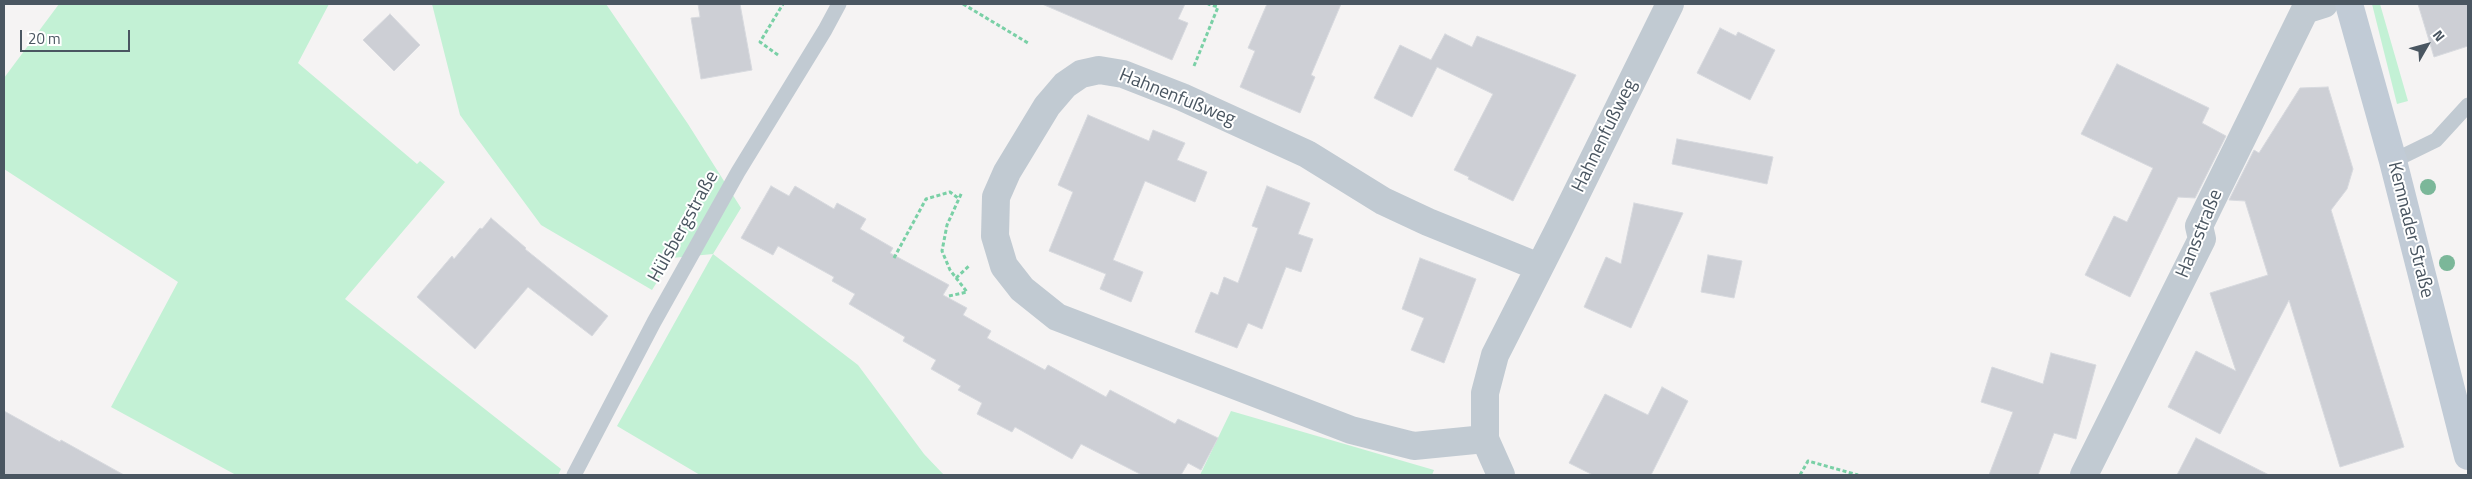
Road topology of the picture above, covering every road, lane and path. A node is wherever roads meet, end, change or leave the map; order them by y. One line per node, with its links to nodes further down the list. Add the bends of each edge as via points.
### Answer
1 (783, 4): 9 (path, via 760,42)
2 (839, 4): 9 (lane, Hülsbergstraße)
3 (963, 4): 8 (path)
4 (1208, 4): 10 (path, via 1218,7)
5 (1670, 4): 16 (street, Hahnenfußweg)
6 (2324, 4): 24 (street, Hansstraße, via 2304,10 2199,226 2202,239)
7 (2349, 4): 12 (street, Kemnader Straße)
8 (1028, 43)
9 (801, 70): 20 (lane, Hülsbergstraße, via 710,222)
10 (1182, 97): 16 (street, Hahnenfußweg, via 1307,154 1383,201); 18 (street, Hahnenfußweg, via 1123,74 1099,70 1081,74 1065,85 1047,106 1007,172 996,197 994,228 998,249 1004,266 1022,290 1057,317 1351,430 1414,446)
11 (2468, 105): 12 (lane, via 2436,140)
12 (2393, 161): 19 (street, Kemnader Straße)
13 (965, 187): 14 (path)
14 (958, 198): 15 (path, via 950,192 926,200); 17 (path, via 942,250 950,270 967,292)
15 (894, 258)
16 (1539, 266): 18 (street, Hahnenfußweg, via 1495,354 1485,393)
17 (949, 296)
18 (1485, 439): 21 (street, Hahnenfußweg)
19 (2468, 456)
20 (574, 475)
21 (1501, 475)
22 (1800, 475): 23 (path, via 1808,461)
23 (1858, 475)
24 (2084, 475)

